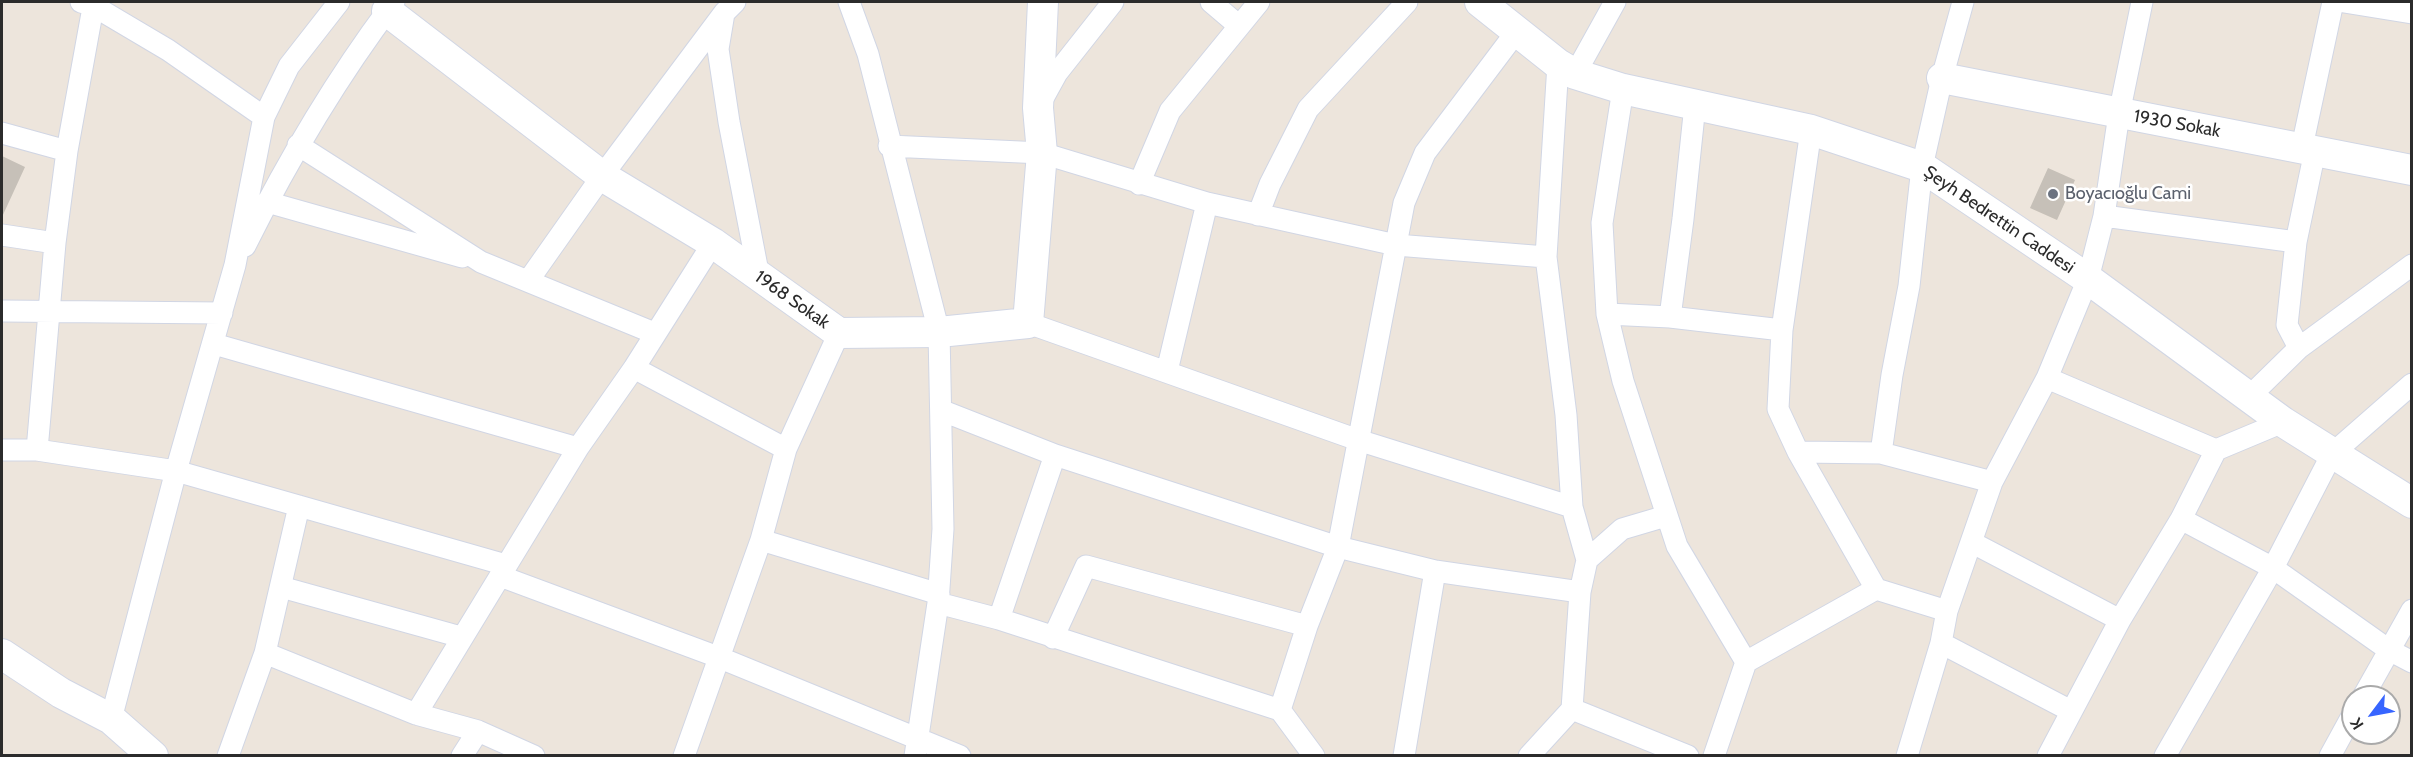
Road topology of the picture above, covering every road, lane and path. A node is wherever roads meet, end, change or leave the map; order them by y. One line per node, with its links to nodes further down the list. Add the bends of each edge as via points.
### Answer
1 (339, 2): 26 (street, via 289,66)
2 (849, 2): 30 (street, via 868,54)
3 (1044, 2): 24 (street)
4 (1113, 2): 24 (street, via 1057,73)
5 (1211, 2): 18 (street)
6 (1259, 2): 18 (street)
7 (1407, 2): 40 (street, via 1308,109)
8 (1615, 2): 20 (street)
9 (1963, 2): 21 (street)
10 (2142, 2): 25 (street)
11 (2333, 2): 31 (street)
12 (2354, 2): 17 (street)
13 (89, 3): 26 (street, via 168,50); 32 (street)
14 (1484, 3): 19 (street, Şeyh Bedrettin Caddesi)
15 (386, 5): 29 (street); 36 (street, 1968 Sokak)
16 (729, 7): 36 (street); 51 (street, via 718,49)
17 (2412, 13)
18 (1238, 26): 37 (street, via 1170,111)
19 (1517, 31): 20 (street, Şeyh Bedrettin Caddesi); 46 (street, via 1425,153 1404,203)
20 (1567, 69): 22 (street, Şeyh Bedrettin Caddesi); 47 (street)
21 (1942, 78): 25 (street, 1930 Sokak); 34 (street)
22 (1623, 89): 23 (street, Şeyh Bedrettin Caddesi); 57 (street, via 1602,223)
23 (1695, 105): 27 (street, Şeyh Bedrettin Caddesi); 58 (street)
24 (1038, 108): 33 (street)
25 (2119, 114): 31 (street, 1930 Sokak); 41 (street)
26 (264, 117): 49 (street)
27 (1811, 130): 34 (street, Şeyh Bedrettin Caddesi); 60 (street)
28 (2, 133): 32 (street)
29 (298, 145): 38 (street); 48 (street)
30 (889, 146): 33 (street); 61 (street)
31 (2309, 149): 35 (street, 1930 Sokak); 43 (street)
32 (68, 150): 44 (street)
33 (1042, 153): 37 (street); 59 (street)
34 (1922, 167): 52 (street, Şeyh Bedrettin Caddesi); 80 (street, via 1909,286)
35 (2412, 170)
36 (602, 176): 45 (street, 1968 Sokak); 53 (street)
37 (1139, 184): 39 (street)
38 (267, 202): 48 (street); 49 (street)
39 (1207, 203): 40 (street); 67 (street)
40 (1258, 215): 46 (street)
41 (2104, 216): 43 (street); 52 (street)
42 (2, 235): 44 (street)
43 (2296, 242): 65 (street, via 2287,325)
44 (55, 243): 54 (street)
45 (713, 243): 51 (street, 1968 Sokak); 62 (street)
46 (1396, 245): 47 (street); 73 (street)
47 (1546, 257): 88 (street, via 1566,415)
48 (485, 264): 53 (street)
49 (235, 265): 56 (street)
50 (2412, 265): 65 (street)
51 (759, 277): 63 (street, 1968 Sokak)
52 (2088, 279): 68 (street); 70 (street, Şeyh Bedrettin Caddesi)
53 (528, 281): 62 (street)
54 (50, 310): 55 (street); 56 (street); 77 (street)
55 (2, 311)
56 (222, 313): 64 (street)
57 (1607, 314): 58 (street); 89 (street, via 1623,381)
58 (1670, 317): 60 (street)
59 (1028, 323): 61 (street, 1968 Sokak); 67 (street)
60 (1782, 330): 79 (street, via 1778,409)
61 (939, 332): 63 (street, 1968 Sokak); 71 (street)
62 (654, 333): 66 (street)
63 (839, 333): 75 (street)
64 (214, 344): 74 (street); 84 (street)
65 (2299, 348): 70 (street)
66 (634, 368): 74 (street); 75 (street)
67 (1167, 371): 73 (street)
68 (2048, 378): 78 (street); 85 (street)
69 (2412, 384): 81 (street)
70 (2250, 396): 72 (street, Şeyh Bedrettin Caddesi)
71 (943, 411): 82 (street); 101 (street, via 943,530)
72 (2283, 422): 78 (street); 81 (street, Şeyh Bedrettin Caddesi)
73 (1358, 440): 88 (street); 93 (street)
74 (578, 448): 96 (street)
75 (786, 449): 91 (street)
76 (2, 450): 77 (street); 83 (street)
77 (37, 450): 84 (street)
78 (2216, 450): 90 (street)
79 (1798, 452): 80 (street); 99 (street)
80 (1881, 453): 85 (street)
81 (2332, 454): 86 (street, Şeyh Bedrettin Caddesi); 95 (street)
82 (1055, 455): 93 (street); 104 (street)
83 (2, 464)
84 (176, 471): 87 (street); 121 (street)
85 (1992, 482): 92 (street)
86 (2409, 498)
87 (299, 506): 96 (street); 98 (street)
88 (1572, 507): 94 (street)
89 (1666, 516): 94 (street, via 1622,529); 114 (street, via 1677,546)
90 (2181, 519): 95 (street); 105 (street)
91 (761, 540): 101 (street); 113 (street)
92 (1971, 542): 103 (street); 105 (street)
93 (1338, 547): 97 (street); 106 (street)
94 (1587, 560): 100 (street)
95 (2273, 568): 110 (street); 138 (street)
96 (503, 571): 107 (street); 113 (street)
97 (1435, 571): 100 (street); 132 (street)
98 (281, 587): 107 (street); 111 (street)
99 (1876, 589): 103 (street); 114 (street)
100 (1580, 592): 117 (street)
101 (938, 599): 104 (street); 124 (street)
102 (2412, 610): 110 (street)
103 (1947, 611): 109 (street)
104 (999, 619): 108 (street)
105 (2120, 620): 119 (street)
106 (1307, 626): 108 (street, via 1086,566); 118 (street)
107 (461, 637): 120 (street)
108 (1053, 638): 118 (street)
109 (1941, 643): 119 (street); 136 (street)
110 (2389, 650): 115 (street); 116 (street)
111 (265, 653): 120 (street); 126 (street)
112 (2, 654): 121 (street, via 61,693)
113 (718, 657): 124 (street); 129 (street)
114 (1746, 662): 135 (street)
115 (2412, 662)
116 (2370, 685)
117 (1572, 709): 133 (street); 134 (street)
118 (1280, 710): 131 (street)
119 (2071, 711): 137 (street)
120 (416, 714): 122 (street)
121 (111, 719): 125 (street)
122 (478, 731): 127 (street); 128 (street)
123 (2341, 736): 139 (street)
124 (916, 748): 130 (street)
125 (148, 754)
126 (228, 756)
127 (462, 756)
128 (534, 756)
129 (684, 756)
130 (960, 756)
131 (1314, 756)
132 (1404, 756)
133 (1529, 756)
134 (1688, 756)
135 (1714, 756)
136 (1908, 756)
137 (2048, 756)
138 (2165, 756)
139 (2330, 756)

